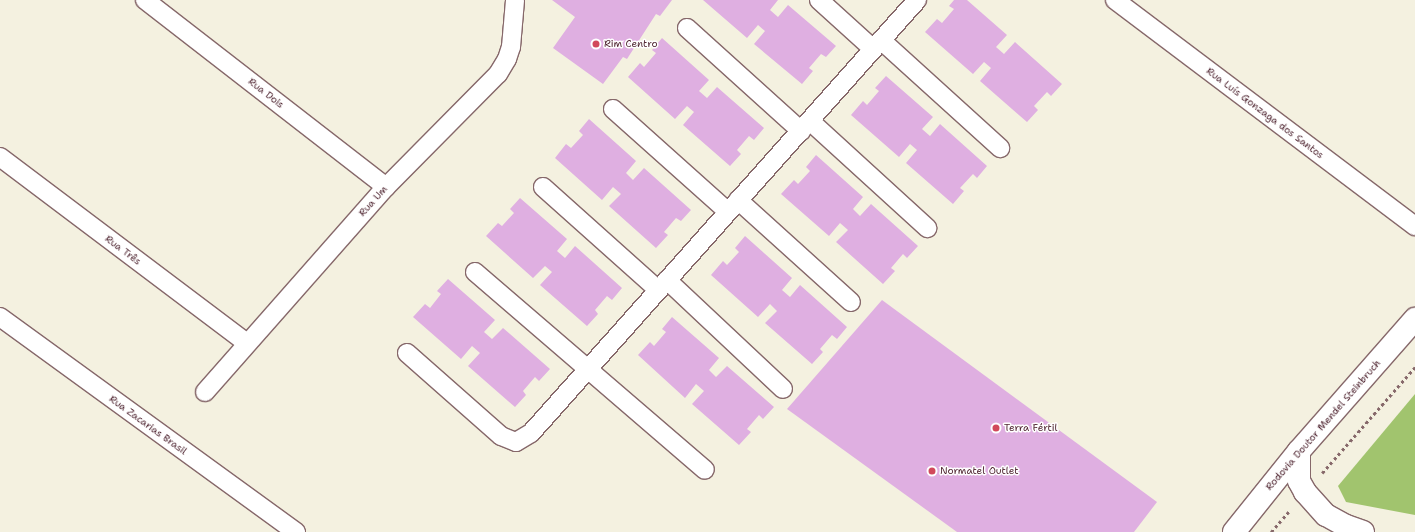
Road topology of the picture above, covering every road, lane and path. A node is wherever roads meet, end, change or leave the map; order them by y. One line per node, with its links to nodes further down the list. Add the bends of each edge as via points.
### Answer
1 (145, 0): 12 (street, Rua Dois)
2 (515, 0): 12 (street, Rua Um, via 511,47 507,60 498,74)
3 (819, 0): 7 (street)
4 (917, 0): 7 (street)
5 (1115, 0): 15 (street, Rua Luís Gonzaga dos Santos)
6 (688, 28): 9 (street)
7 (877, 45): 9 (street); 10 (street)
8 (613, 109): 14 (street)
9 (806, 126): 14 (street); 16 (street)
10 (1000, 148)
11 (0, 157): 22 (street, Rua Três)
12 (386, 187): 22 (street, Rua Um)
13 (543, 187): 18 (street)
14 (733, 206): 18 (street); 19 (street)
15 (1415, 226)
16 (926, 228)
17 (476, 272): 25 (street)
18 (662, 285): 25 (street); 26 (street)
19 (851, 302)
20 (0, 317): 31 (street, Rua Zacarias Brasil)
21 (1415, 319): 28 (highway, Rodovia Doutor Mendel Steinbruch)
22 (247, 343): 27 (street, Rua Um)
23 (407, 353): 25 (street, via 500,436 516,442 531,433)
24 (1415, 366): 30 (path)
25 (589, 368): 29 (street)
26 (783, 388)
27 (204, 392)
28 (1299, 451): 30 (highway, via 1299,481); 32 (highway, Rodovia Doutor Mendel Steinbruch)
29 (705, 470)
30 (1305, 492): 33 (path); 34 (highway, via 1326,515)
31 (296, 532)
32 (1234, 532)
33 (1271, 532)
34 (1364, 532)

